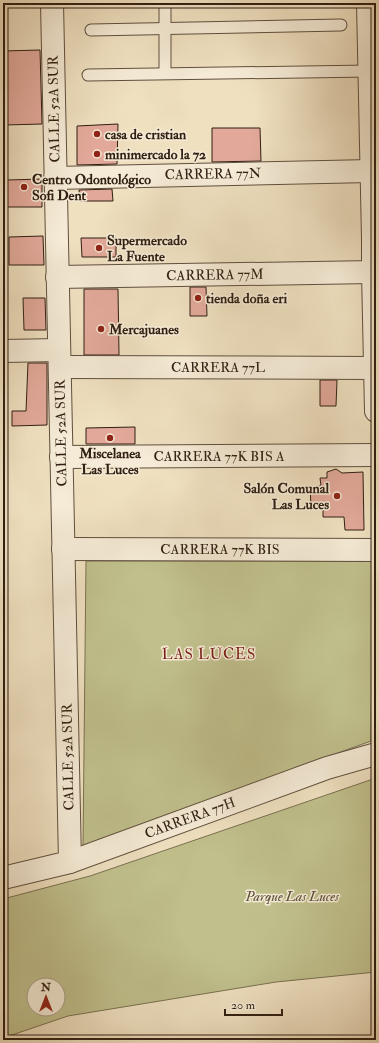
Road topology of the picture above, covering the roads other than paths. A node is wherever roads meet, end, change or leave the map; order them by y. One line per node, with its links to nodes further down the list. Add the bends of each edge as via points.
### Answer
1 (52, 3): 12 (street, CALLE 52A SUR)
2 (165, 3): 5 (lane)
3 (368, 3): 7 (street)
4 (341, 25): 5 (lane)
5 (165, 28): 6 (lane); 8 (lane)
6 (91, 30)
7 (370, 71): 8 (lane); 10 (street)
8 (165, 72): 9 (lane)
9 (88, 75)
10 (373, 132): 11 (street)
11 (371, 171): 12 (street, CARRERA 77N); 13 (street)
12 (55, 178): 15 (street, CALLE 52A SUR)
13 (374, 239): 14 (street)
14 (373, 272): 15 (street, CARRERA 77M); 18 (street)
15 (57, 277): 17 (street, CALLE 52A SUR)
16 (3, 350): 17 (street, CARRERA 77L)
17 (59, 358): 18 (street, CARRERA 77L); 21 (street, CALLE 52A SUR)
18 (376, 368): 19 (street)
19 (376, 411)
20 (376, 455): 21 (street, CARRERA 77K BIS A)
21 (61, 457): 22 (street, CALLE 52A SUR)
22 (63, 549): 23 (street, CARRERA 77K BIS); 25 (street, CALLE 52A SUR)
23 (376, 550)
24 (376, 754): 25 (street, CARRERA 77H, via 326,768)
25 (70, 862): 26 (street, CARRERA 77H)
26 (3, 878)

